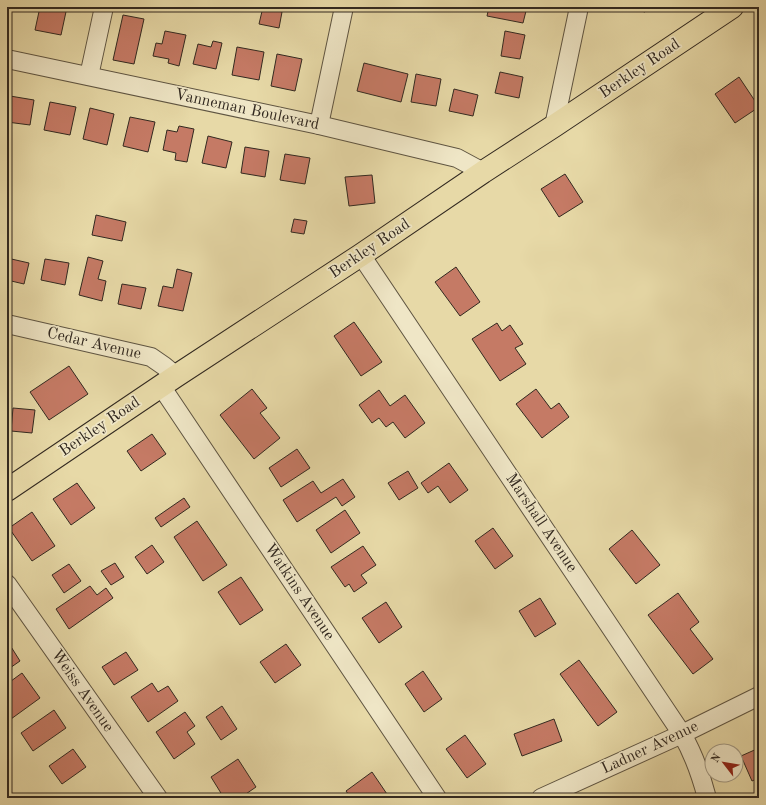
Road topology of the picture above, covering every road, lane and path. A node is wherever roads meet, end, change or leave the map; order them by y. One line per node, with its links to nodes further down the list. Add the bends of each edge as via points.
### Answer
1 (104, 7): 6 (street)
2 (344, 7): 7 (street)
3 (580, 7): 8 (street)
4 (732, 7): 8 (main road, Berkley Road)
5 (7, 59): 6 (street, Vanneman Boulevard)
6 (89, 76): 7 (street, Vanneman Boulevard)
7 (319, 125): 9 (street, Vanneman Boulevard, via 457,158)
8 (554, 126): 9 (main road, Berkley Road)
9 (483, 172): 10 (main road, Berkley Road)
10 (361, 255): 12 (main road, Berkley Road); 16 (street, Marshall Avenue)
11 (7, 324): 12 (street, Cedar Avenue, via 151,357 164,366)
12 (169, 381): 13 (main road, Berkley Road); 18 (street, Watkins Avenue)
13 (7, 490)
14 (7, 584): 17 (street, Weiss Avenue)
15 (759, 696): 16 (street, Ladner Avenue)
16 (682, 734): 19 (street, Ladner Avenue); 20 (street, Marshall Avenue, via 691,751)
17 (158, 798)
18 (437, 798)
19 (541, 798)
20 (707, 798)

